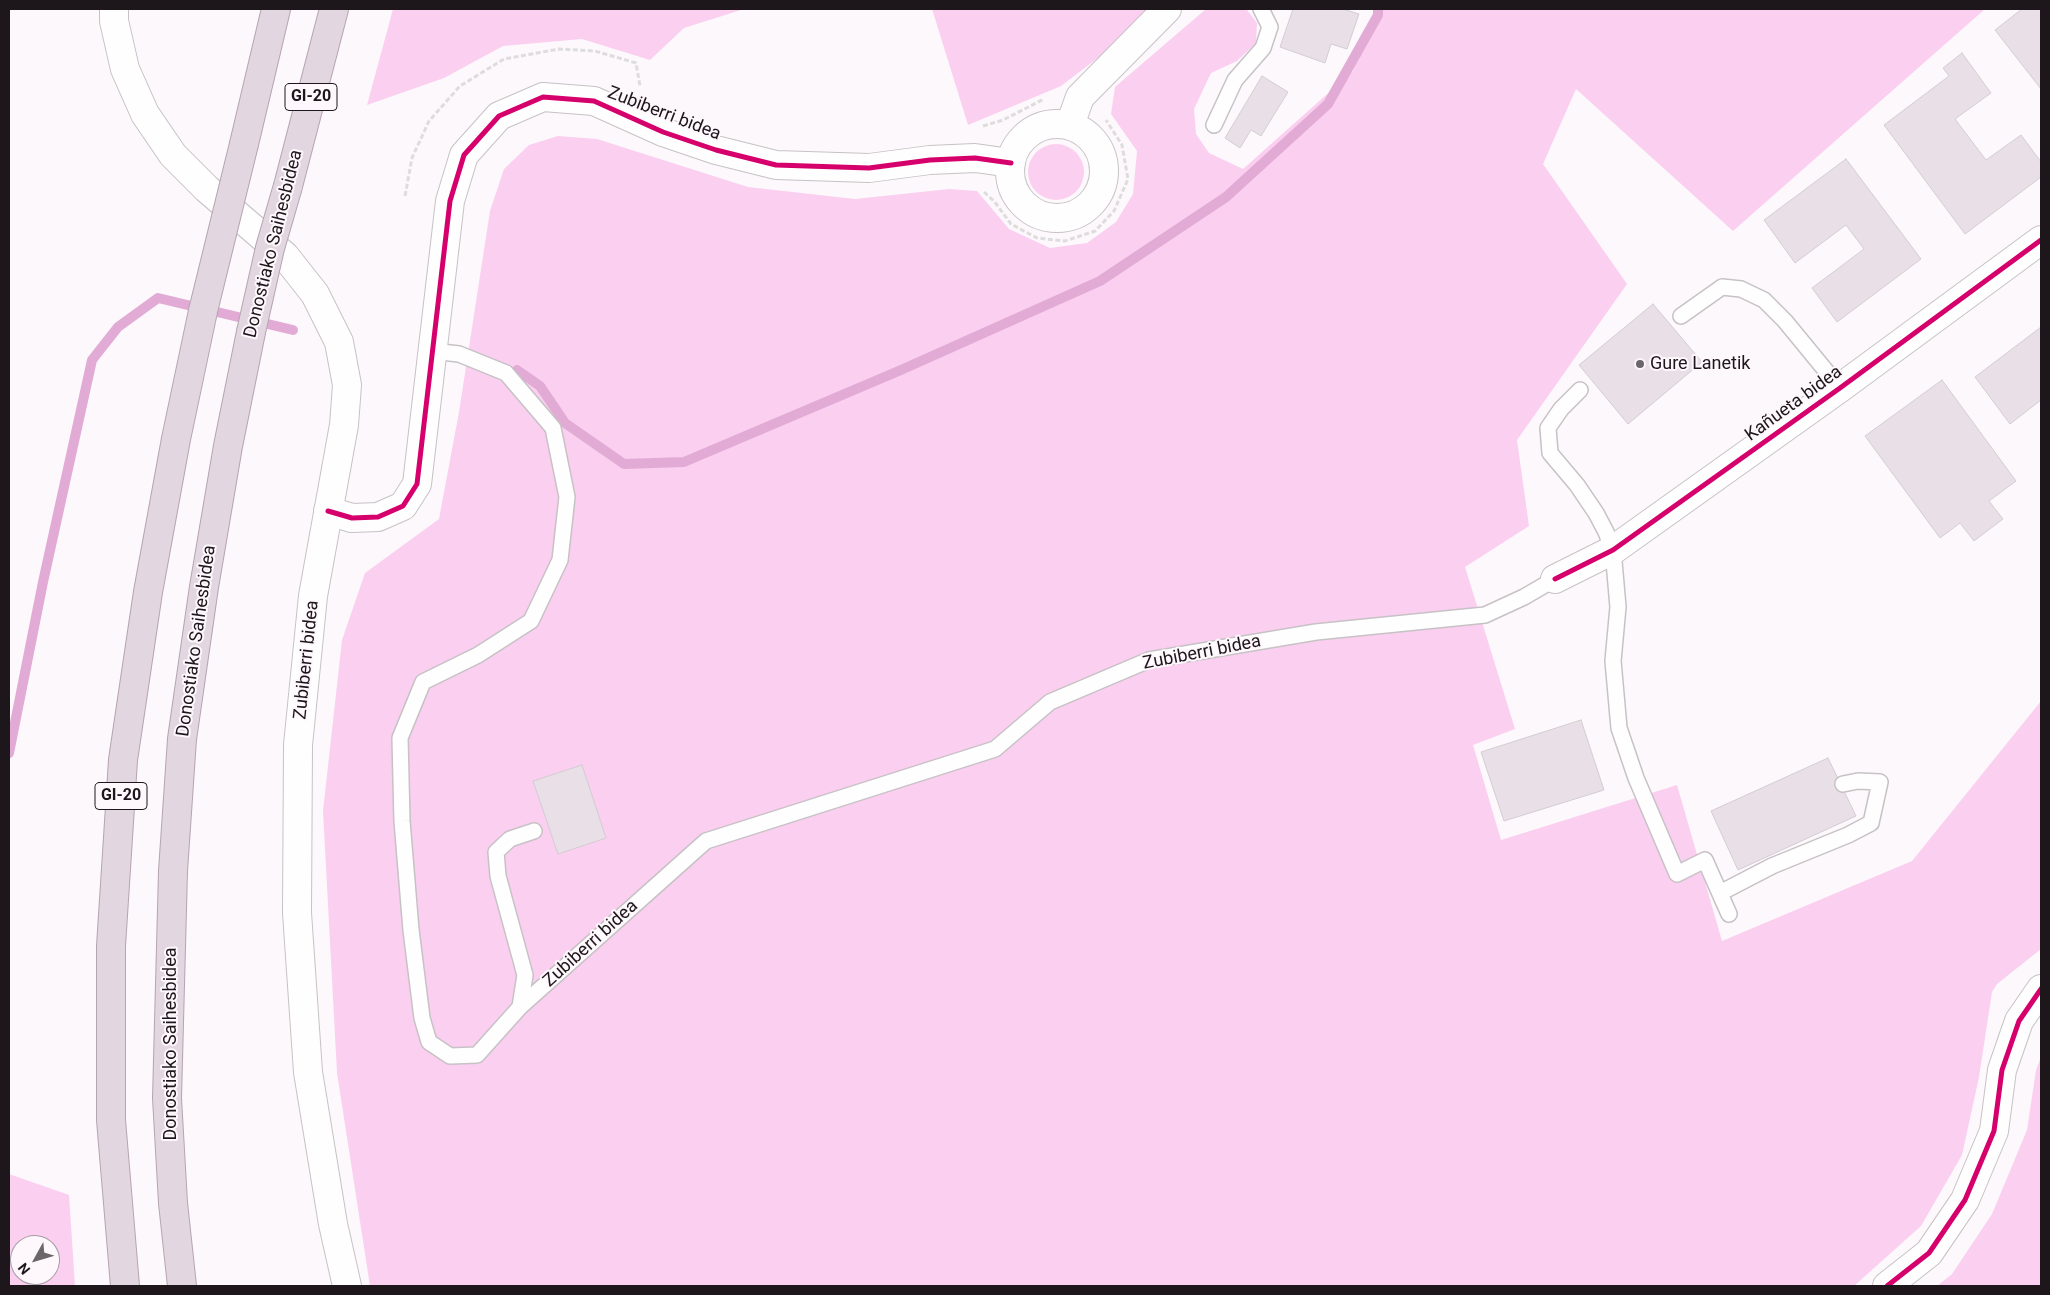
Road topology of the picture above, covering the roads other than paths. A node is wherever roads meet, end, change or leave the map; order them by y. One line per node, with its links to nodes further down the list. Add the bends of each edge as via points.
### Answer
1 (114, 9): 14 (street, Zubiberri bidea, via 125,68 145,114 173,155 206,189 285,256 315,294 339,342 347,385 344,426)
2 (276, 9): 23 (highway, GI-20, bridge, via 202,311 148,592 123,760 111,946 111,1111)
3 (334, 9): 24 (highway, Donostiako Saihesbidea / GI-20, bridge, via 270,248 251,332 204,587 182,739 173,861 168,1098 173,1203)
4 (1167, 9): 7 (street, via 1080,97)
5 (1260, 9): 6 (lane, via 1270,27 1263,48 1235,80)
6 (1214, 124)
7 (1070, 125): 8 (street, via 1053,123 1039,126 1025,135 1014,149); 8 (street, via 1089,136 1100,149 1104,162 1104,178 1095,200 1088,207 1074,216 1062,218 1045,217 1032,211 1019,200 1012,188)
8 (1011, 163): 11 (street, Zubiberri bidea, via 975,158 869,168 776,165 663,132 594,101 543,97 499,116 464,155 450,201)
9 (2041, 240): 12 (street, Kañueta bidea)
10 (1681, 316): 12 (lane, via 1722,287 1741,289 1764,300)
11 (432, 350): 14 (street, Zubiberri bidea, via 417,484 403,506 378,518 352,518); 22 (lane, Zubiberri bidea, via 459,354 506,373 554,428 567,497 560,560 532,621 478,655 423,682 400,738 402,821 411,930 422,1018 429,1042 450,1056 477,1054)
12 (1840, 388): 15 (street, Kañueta bidea)
13 (1580, 390): 15 (lane, via 1548,428 1550,453 1587,499)
14 (328, 511): 25 (street, Zubiberri bidea, via 313,596 298,745 297,913 308,1072 333,1224)
15 (1613, 550): 16 (street, Kañueta bidea); 19 (lane, via 1618,607 1613,660 1619,728 1636,778 1677,874 1705,860)
16 (1555, 579): 22 (lane, Zubiberri bidea, via 1485,615 1316,632 1149,660 1050,702 995,749 706,842)
17 (1843, 784): 19 (lane, via 1880,782 1871,823 1848,836 1772,866)
18 (534, 831): 22 (lane, via 510,839 496,852 498,876 525,975)
19 (1720, 893): 20 (lane)
20 (1729, 914)
21 (2041, 989): 26 (street, via 2019,1021 2002,1070 1994,1131 1965,1200 1929,1253)
22 (520, 1006)
23 (125, 1286)
24 (182, 1286)
25 (347, 1286)
26 (1887, 1286)

